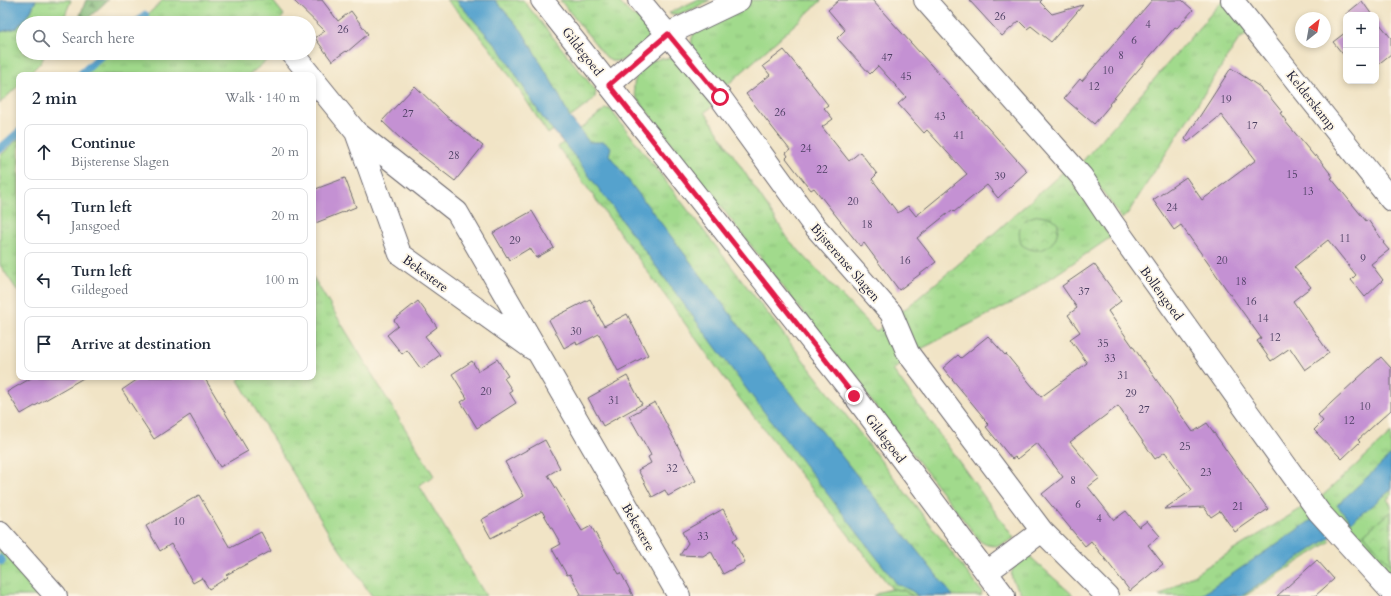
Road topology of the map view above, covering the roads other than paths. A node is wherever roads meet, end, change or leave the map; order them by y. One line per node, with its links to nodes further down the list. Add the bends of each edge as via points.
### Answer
1 (542, 0): 10 (street, Gildegoed)
2 (639, 0): 6 (street, Bijsterense Slagen)
3 (739, 0): 6 (street)
4 (925, 0): 17 (street, Bollengoed, via 1082,177 1319,512)
5 (1232, 0): 12 (street, Kelderskamp)
6 (668, 34): 10 (street); 14 (street, Bijsterense Slagen, via 720,97 811,222 891,313 908,353)
7 (298, 60): 8 (street)
8 (308, 72)
9 (316, 83): 11 (street, Bekestere)
10 (609, 85): 16 (street, Gildegoed, via 850,389)
11 (356, 132): 13 (street, Bekestere, via 457,212); 13 (street, Bekestere, via 400,254)
12 (1391, 200)
13 (539, 353): 19 (street, Bekestere)
14 (1042, 531): 16 (street); 21 (street, Bijsterense Slagen)
15 (0, 532): 18 (street)
16 (987, 572): 20 (street, Gildegoed)
17 (1391, 591)
18 (56, 596)
19 (679, 596)
20 (1004, 596)
21 (1107, 596)

